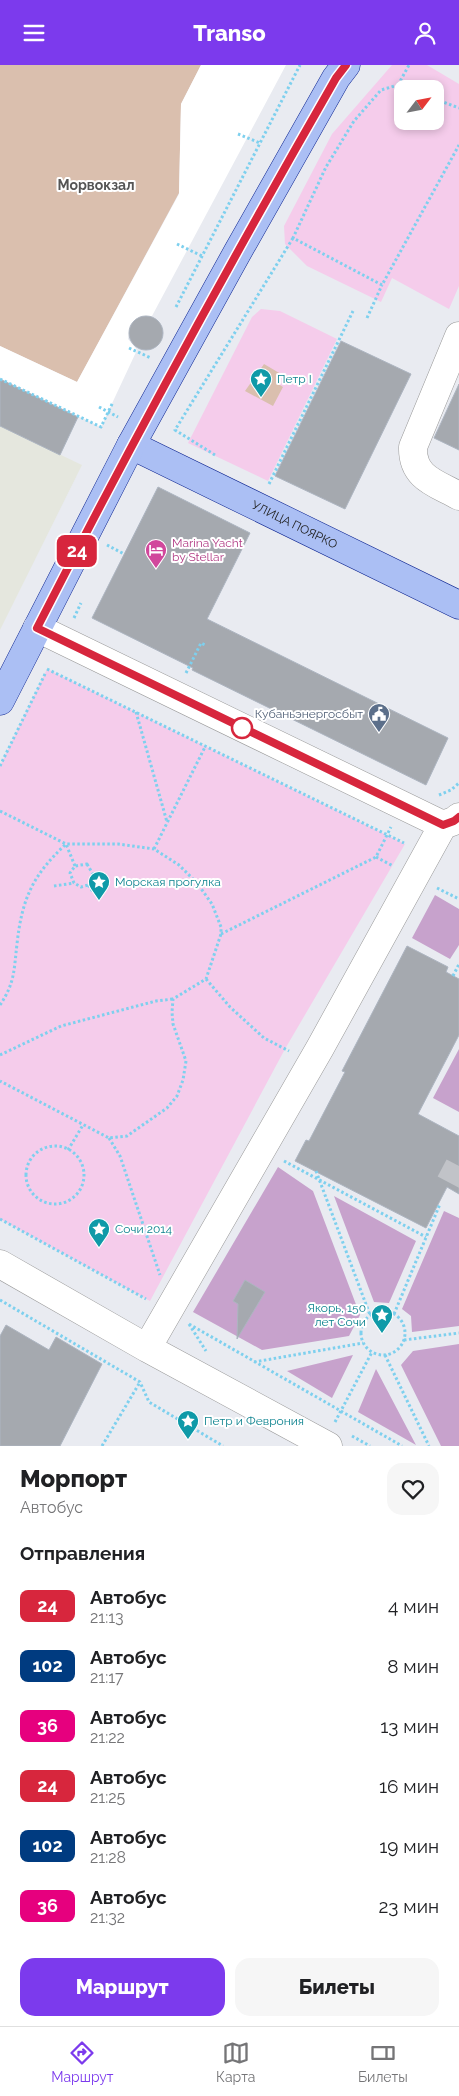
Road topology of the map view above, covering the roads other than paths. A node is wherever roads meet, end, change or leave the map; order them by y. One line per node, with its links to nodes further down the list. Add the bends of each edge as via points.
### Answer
1 (346, 65): 3 (main road, via 246,236)
2 (459, 336): 4 (street, via 413,447 416,469 424,477)
3 (131, 445): 5 (main road, УЛИЦА ПОЯРКО); 6 (main road)
4 (459, 496)
5 (459, 605)
6 (37, 628): 7 (main road); 8 (street, via 242,728)
7 (0, 701)
8 (451, 821): 10 (street)
9 (0, 1264): 10 (street)
10 (147, 1347): 11 (street)
11 (330, 1436)

